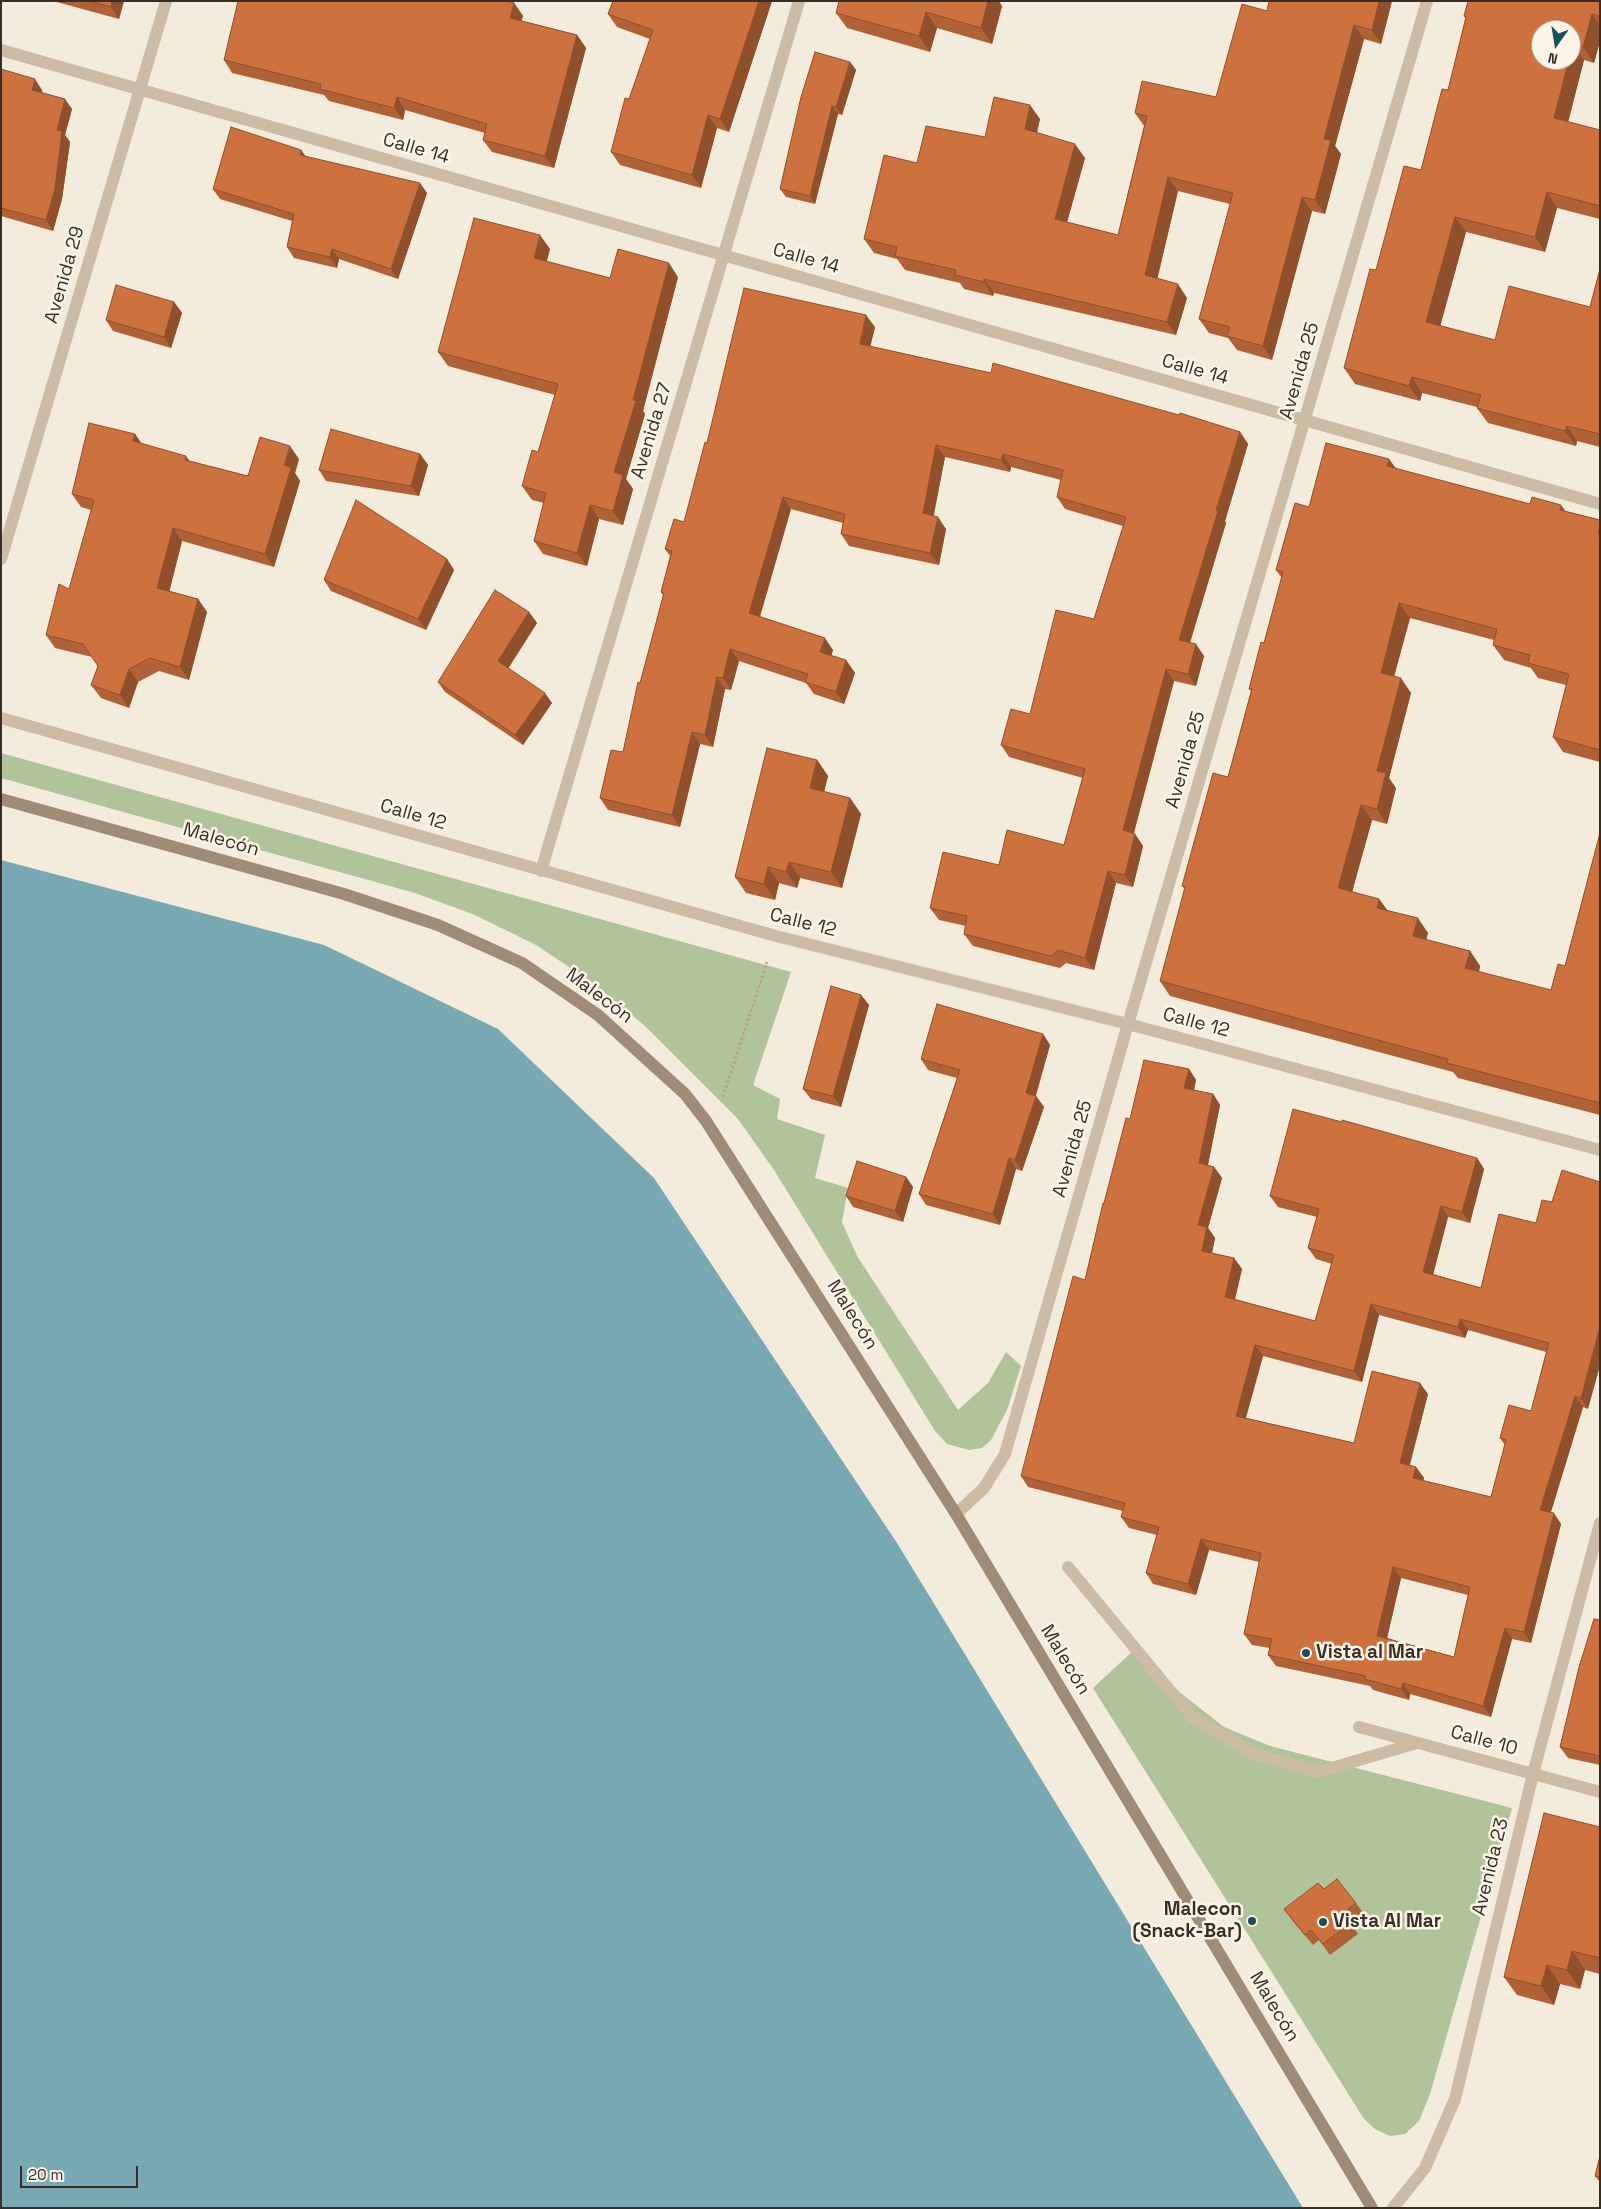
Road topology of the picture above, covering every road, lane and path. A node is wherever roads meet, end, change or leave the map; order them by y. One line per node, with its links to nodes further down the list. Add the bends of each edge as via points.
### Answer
1 (166, 1): 5 (street, Avenida 29)
2 (799, 1): 6 (street, Avenida 27)
3 (1427, 1): 7 (street, Avenida 25)
4 (1, 50): 5 (street, Calle 14)
5 (140, 89): 6 (street, Calle 14); 9 (street, Avenida 29)
6 (724, 256): 7 (street, Calle 14); 12 (street, Avenida 27)
7 (1305, 420): 8 (street, Calle 14); 14 (street, Avenida 25)
8 (1600, 504)
9 (1, 559)
10 (1, 718): 12 (street, Calle 12)
11 (1, 799): 15 (main road, Malecón, via 344,894 438,925 513,960 598,1015 685,1094)
12 (541, 871): 13 (street, Calle 12)
13 (776, 936): 14 (street, Calle 12); 15 (path, via 722,1099)
14 (1128, 1024): 16 (street, Calle 12); 17 (street, Avenida 25, via 1005,1454 984,1488)
15 (706, 1121): 17 (main road, Malecón)
16 (1600, 1150)
17 (956, 1514): 24 (main road, Malecón)
18 (1600, 1522): 22 (street, Avenida 23)
19 (1068, 1567): 21 (street, via 1192,1717 1254,1754 1318,1772)
20 (1359, 1727): 21 (street, Calle 10)
21 (1417, 1743): 22 (street, Calle 10)
22 (1533, 1774): 23 (street, Calle 10); 25 (street, Avenida 23, via 1455,2100 1424,2168)
23 (1600, 1792)
24 (1372, 2208)
25 (1393, 2208)

